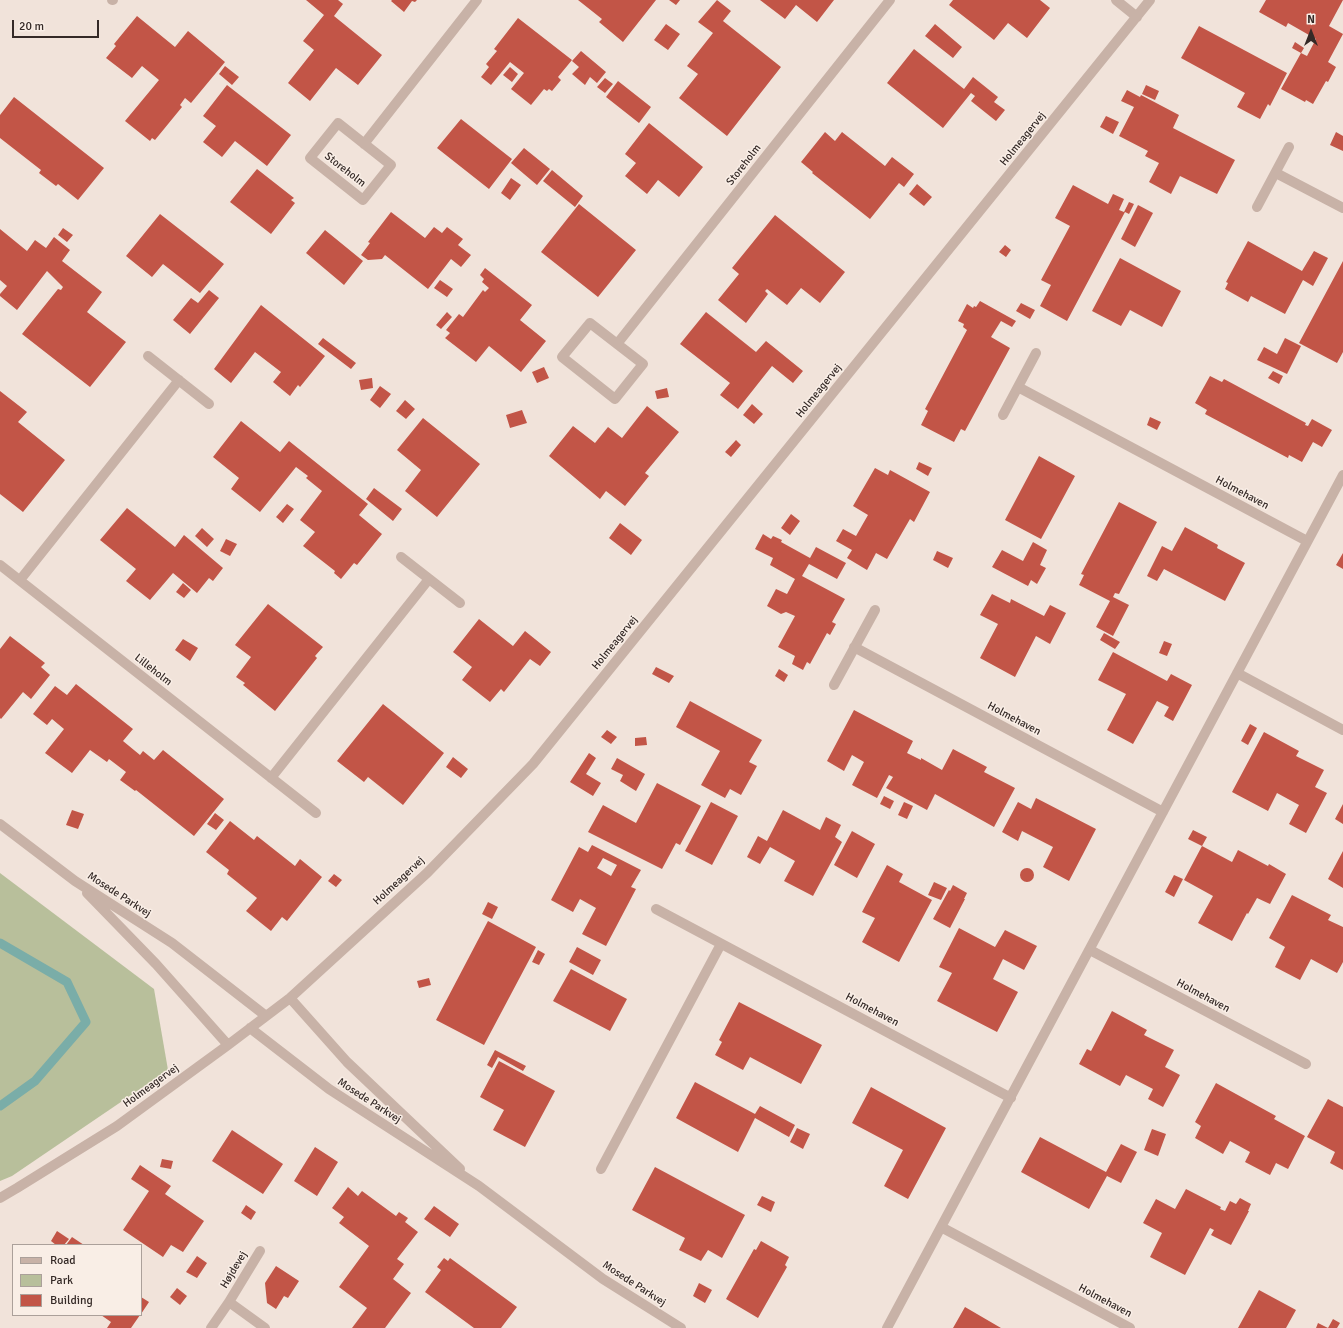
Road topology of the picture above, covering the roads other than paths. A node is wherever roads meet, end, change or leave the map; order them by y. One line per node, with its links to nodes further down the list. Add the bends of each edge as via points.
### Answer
1 (477, 0): 6 (street)
2 (890, 0): 11 (street, Storeholm)
3 (1116, 0): 5 (street)
4 (1150, 0): 5 (street, Holmeagervej)
5 (1137, 17): 38 (street, Holmeagervej, via 533,764 427,873)
6 (364, 144): 6 (street, Storeholm, via 338,123 310,158 363,200 391,165)
7 (1289, 147): 8 (street)
8 (1276, 173): 9 (street); 10 (street)
9 (1257, 207)
10 (1343, 208)
11 (617, 344): 11 (street, via 590,323 562,357 615,399 643,364)
12 (1036, 353): 15 (street)
13 (148, 356): 14 (street)
14 (179, 380): 16 (street); 23 (street)
15 (1018, 387): 17 (street); 19 (street, Holmehaven)
16 (209, 404)
17 (1003, 416)
18 (1343, 475): 19 (street)
19 (1308, 542): 27 (street)
20 (401, 556): 22 (street)
21 (0, 565): 23 (street, Lilleholm)
22 (429, 579): 24 (street); 30 (street)
23 (20, 580): 30 (street, Lilleholm)
24 (460, 603)
25 (874, 610): 26 (street)
26 (854, 648): 28 (street); 31 (street, Holmehaven)
27 (1237, 673): 29 (street); 31 (street)
28 (834, 685)
29 (1343, 730)
30 (271, 778): 32 (street, Lilleholm)
31 (1163, 812): 37 (street)
32 (316, 813)
33 (0, 824): 34 (street, Mosede Parkvej)
34 (75, 880): 39 (street, Mosede Parkvej, via 172,943); 41 (street, Mosede Parkvej, via 156,964)
35 (656, 909): 36 (street, Holmehaven)
36 (721, 944): 43 (street, Holmehaven); 44 (street)
37 (1090, 950): 42 (street, Holmehaven); 43 (street)
38 (290, 998): 39 (street, Holmeagervej); 45 (street, Mosede Parkvej, via 347,1062)
39 (266, 1016): 40 (street, Holmeagervej)
40 (250, 1028): 41 (street, Holmeagervej); 45 (street, Mosede Parkvej, via 329,1089)
41 (228, 1045): 46 (street, Holmeagervej, via 117,1126)
42 (1306, 1064)
43 (1011, 1098): 47 (street)
44 (601, 1170)
45 (479, 1186): 52 (street, Mosede Parkvej, via 603,1279)
46 (0, 1198)
47 (942, 1227): 53 (street); 54 (street, Holmehaven)
48 (260, 1251): 49 (street, Højdevej)
49 (229, 1302): 50 (street, Højdevej); 51 (street, Højdevej)
50 (211, 1328)
51 (265, 1328)
52 (681, 1328)
53 (887, 1328)
54 (1130, 1328)

